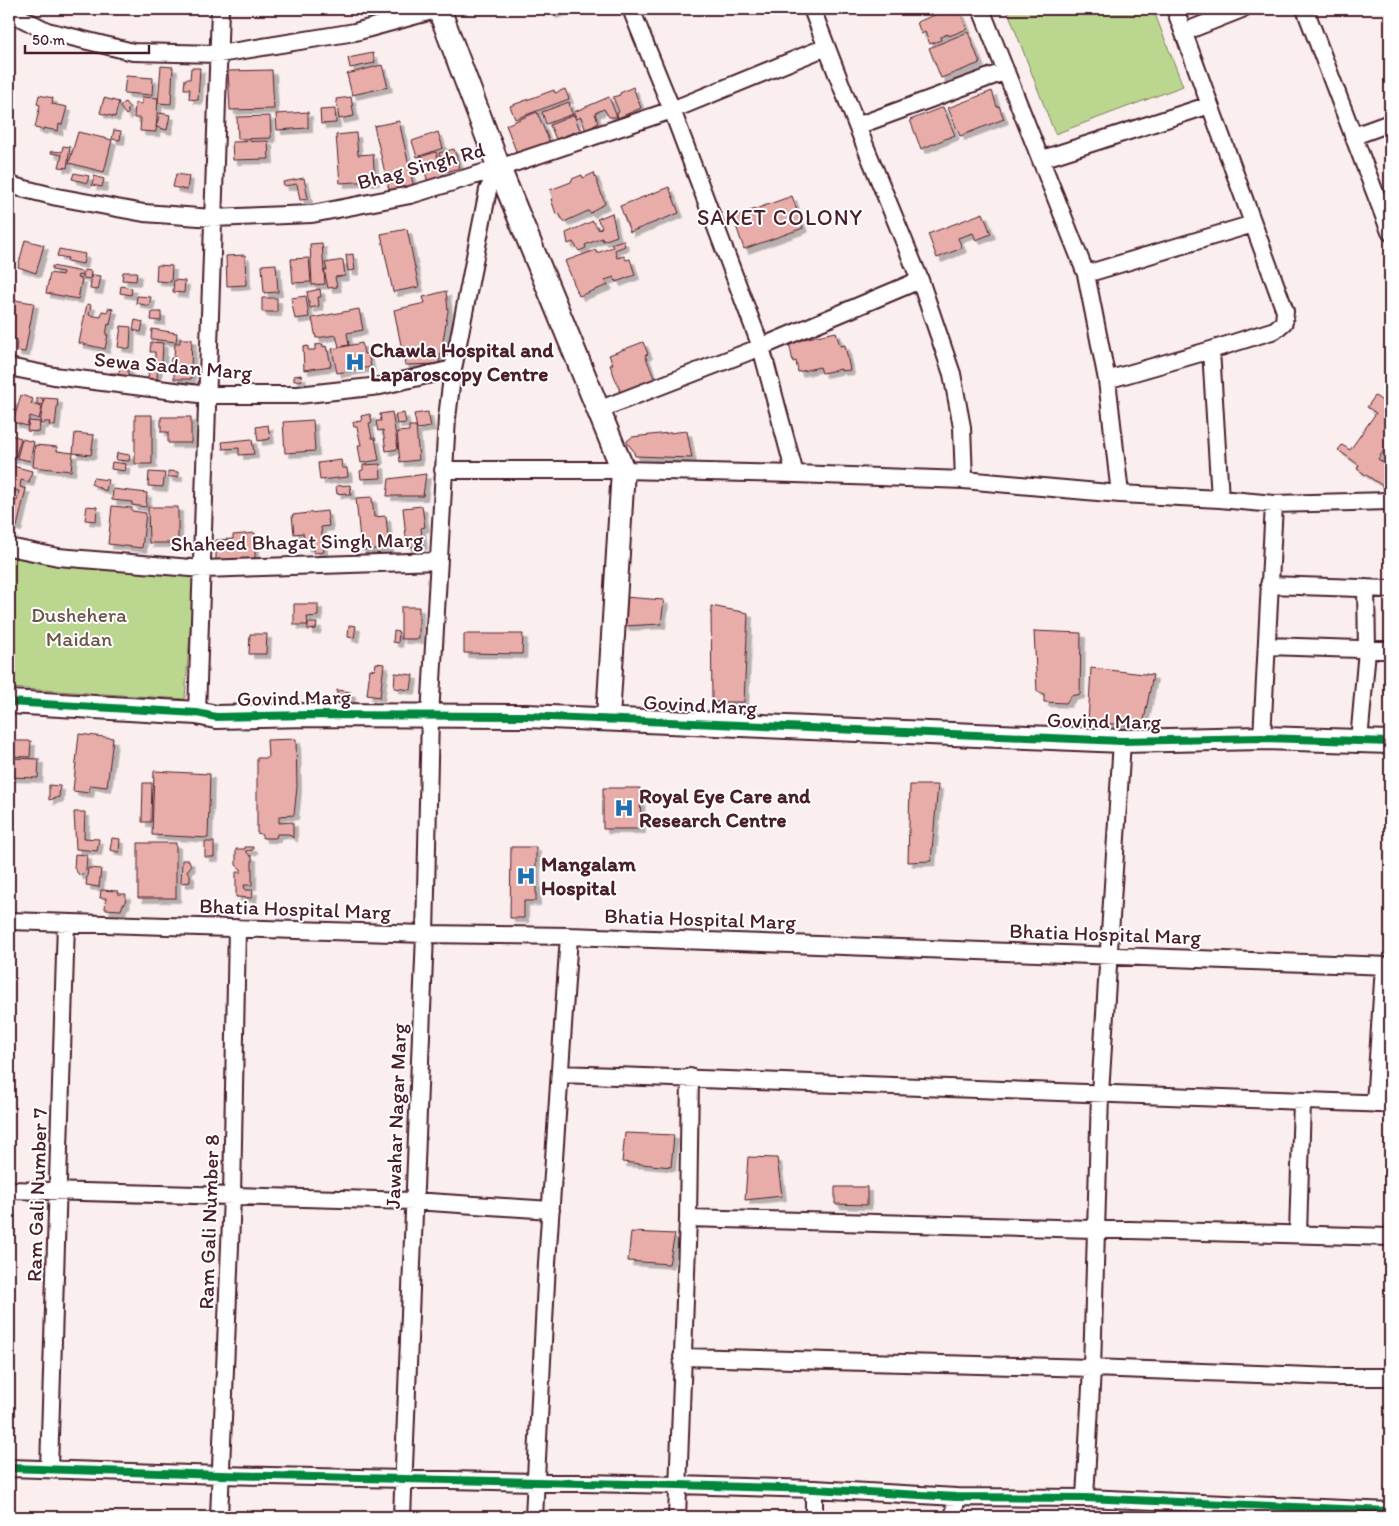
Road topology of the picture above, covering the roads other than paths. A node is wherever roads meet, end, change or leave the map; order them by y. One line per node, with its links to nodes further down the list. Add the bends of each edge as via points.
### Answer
1 (220, 9): 12 (street)
2 (439, 9): 12 (street, via 355,32); 20 (street)
3 (631, 9): 15 (street)
4 (812, 9): 11 (street)
5 (981, 9): 13 (street)
6 (1175, 9): 10 (street)
7 (1242, 9): 10 (street)
8 (1305, 9): 18 (street)
9 (9, 12): 12 (street, via 47,31 133,52)
10 (1184, 32): 14 (street)
11 (826, 47): 15 (street, Bhag Singh Rd); 17 (street)
12 (219, 54): 22 (street)
13 (1006, 71): 17 (street); 19 (street)
14 (1210, 105): 19 (street); 23 (street)
15 (672, 110): 20 (street, Bhag Singh Rd); 27 (street)
16 (1390, 123): 18 (street)
17 (857, 126): 26 (street)
18 (1354, 136): 24 (street)
19 (1042, 160): 25 (street)
20 (499, 168): 22 (street, Bhag Singh Rd, via 410,195 312,214); 30 (street, Jawahar Nagar Marg, via 488,190); 33 (street)
21 (9, 185): 22 (street, Bhag Singh Rd, via 144,213)
22 (213, 218): 32 (street)
23 (1253, 224): 25 (street); 28 (street, via 1285,311 1284,322 1275,330)
24 (1390, 232)
25 (1086, 274): 31 (street)
26 (920, 280): 27 (street); 37 (street, via 952,374 962,427)
27 (761, 347): 33 (street); 36 (street)
28 (1211, 350): 31 (street); 39 (street)
29 (9, 367): 32 (street, Sewa Sadan Marg, via 54,376)
30 (452, 369): 32 (street, Sewa Sadan Marg, via 380,386 298,395); 34 (street, Jawahar Nagar Marg)
31 (1107, 380): 38 (street)
32 (207, 395): 44 (street)
33 (598, 410): 35 (street)
34 (443, 470): 35 (street); 43 (street, Jawahar Nagar Marg)
35 (623, 470): 36 (street); 54 (street)
36 (795, 474): 37 (street)
37 (964, 480): 38 (street)
38 (1120, 494): 39 (street)
39 (1220, 499): 41 (street)
40 (1390, 502): 41 (street)
41 (1274, 504): 45 (street)
42 (9, 547): 44 (street, Shaheed Bhagat Singh Marg, via 58,557)
43 (438, 561): 44 (street, Shaheed Bhagat Singh Marg); 53 (street, Jawahar Nagar Marg)
44 (203, 569): 52 (street)
45 (1268, 585): 46 (street); 48 (street)
46 (1366, 588): 47 (street); 49 (street)
47 (1390, 589)
48 (1267, 646): 49 (street); 55 (street)
49 (1367, 650): 50 (street); 57 (street)
50 (1390, 650)
51 (9, 702): 52 (street, Govind Marg)
52 (197, 713): 53 (street, Govind Marg, via 216,717)
53 (430, 716): 54 (street, Govind Marg); 62 (street, Jawahar Nagar Marg)
54 (608, 718): 56 (street, Govind Marg)
55 (1262, 738): 56 (street, Govind Marg); 57 (street, Govind Marg)
56 (1122, 741): 64 (street)
57 (1359, 741): 58 (street, Govind Marg)
58 (1390, 742)
59 (9, 921): 60 (street, Bhatia Hospital Marg)
60 (66, 923): 61 (street, Bhatia Hospital Marg); 72 (street, Ram Gali Number 7)
61 (237, 928): 62 (street, Bhatia Hospital Marg); 73 (street, Ram Gali Number 8)
62 (425, 934): 63 (street, Bhatia Hospital Marg); 74 (street, Jawahar Nagar Marg)
63 (569, 936): 64 (street, Bhatia Hospital Marg); 66 (street)
64 (1108, 955): 65 (street, Bhatia Hospital Marg); 68 (street)
65 (1387, 966): 70 (street)
66 (560, 1074): 67 (street); 75 (street)
67 (690, 1077): 68 (street); 76 (street)
68 (1100, 1094): 69 (street); 77 (street)
69 (1302, 1101): 70 (street); 78 (street)
70 (1382, 1104)
71 (9, 1190): 72 (street)
72 (58, 1191): 73 (street); 84 (street, Ram Gali Number 7)
73 (232, 1196): 74 (street); 85 (street, Ram Gali Number 8)
74 (414, 1201): 75 (street); 86 (street, Jawahar Nagar Marg)
75 (551, 1210): 87 (street)
76 (688, 1218): 77 (street); 80 (street)
77 (1096, 1229): 78 (street); 81 (street)
78 (1298, 1234): 79 (street)
79 (1390, 1237)
80 (682, 1357): 81 (street); 88 (street)
81 (1092, 1368): 82 (street); 91 (street)
82 (1390, 1377)
83 (9, 1468): 84 (street)
84 (50, 1469): 85 (street)
85 (221, 1475): 86 (street); 95 (street, Ram Gali Number 8)
86 (403, 1480): 87 (street); 96 (street, Jawahar Nagar Marg)
87 (534, 1482): 88 (street); 97 (street)
88 (678, 1485): 89 (street); 98 (street)
89 (814, 1490): 90 (street); 99 (street)
90 (956, 1497): 91 (street); 100 (street)
91 (1086, 1498): 92 (street)
92 (1224, 1511): 94 (street)
93 (1390, 1511): 94 (street)
94 (1365, 1514)
95 (219, 1517)
96 (402, 1517)
97 (534, 1517)
98 (677, 1517)
99 (814, 1517)
100 (954, 1517)

